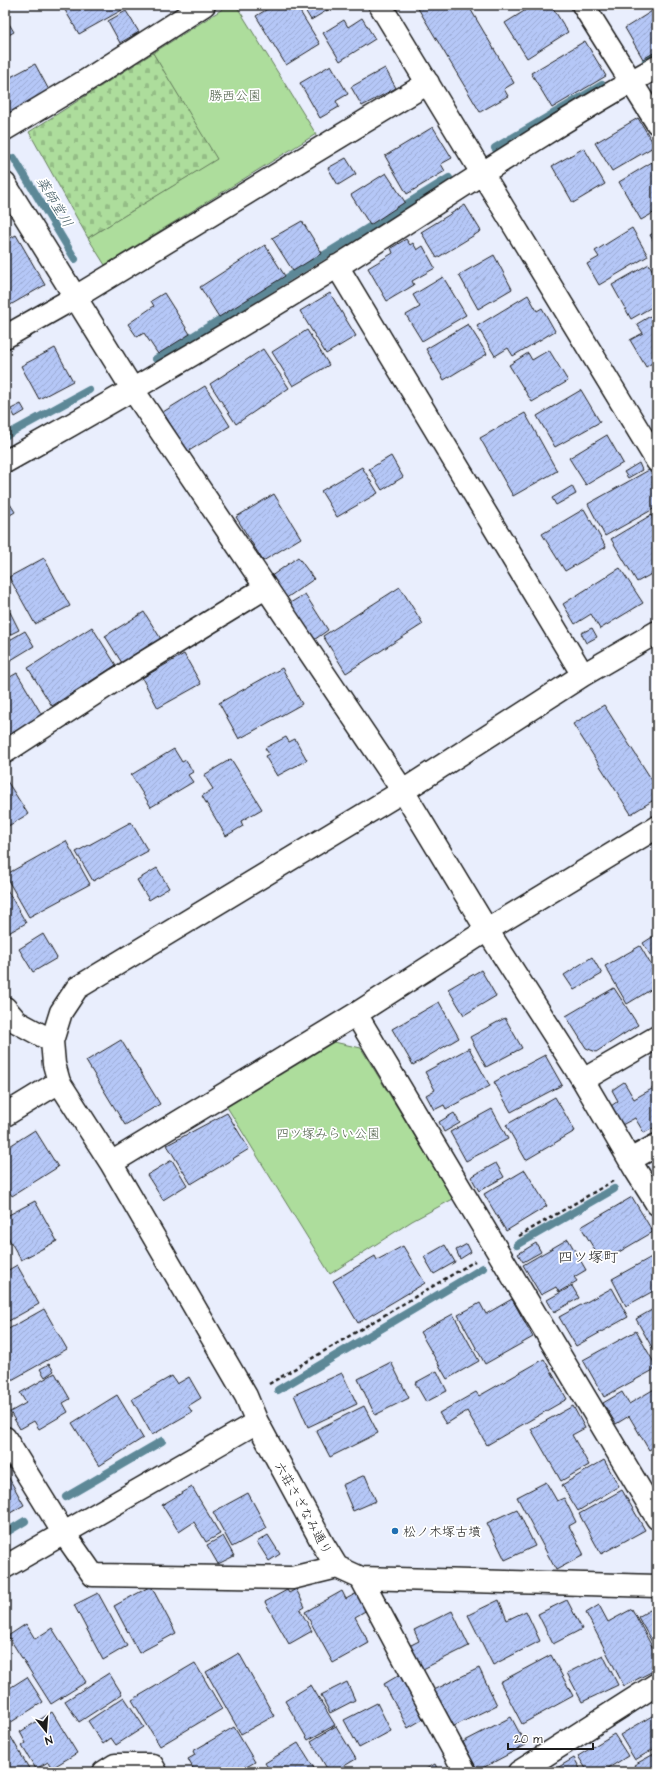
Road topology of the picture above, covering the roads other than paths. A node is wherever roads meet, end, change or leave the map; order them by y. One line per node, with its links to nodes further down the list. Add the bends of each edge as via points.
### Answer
1 (204, 5): 8 (street)
2 (380, 5): 6 (street)
3 (583, 5): 5 (street)
4 (657, 67): 5 (street)
5 (631, 82): 7 (street); 9 (street)
6 (428, 83): 9 (street); 12 (street)
7 (657, 124)
8 (5, 129)
9 (483, 173): 11 (street); 15 (street)
10 (5, 184): 12 (street)
11 (337, 266): 14 (street); 19 (street)
12 (74, 298): 13 (street); 14 (street)
13 (5, 336)
14 (133, 390): 16 (street); 17 (street)
15 (657, 461)
16 (5, 462)
17 (265, 588): 20 (street); 21 (street)
18 (657, 632): 19 (street)
19 (583, 675): 21 (street)
20 (5, 752)
21 (403, 791): 23 (street); 27 (street, via 77,988 61,1012)
22 (657, 827): 23 (street)
23 (487, 930): 25 (street); 28 (street)
24 (5, 1008): 27 (street, via 17,1022)
25 (356, 1014): 33 (street); 37 (street)
26 (657, 1037): 28 (street)
27 (52, 1041): 29 (street, 六荘さざなみ通り, via 54,1064)
28 (584, 1080): 32 (street)
29 (60, 1082): 30 (street); 33 (street, 六荘さざなみ通り)
30 (5, 1115)
31 (657, 1145): 32 (street)
32 (630, 1160): 34 (street)
33 (111, 1163): 35 (street, 六荘さざなみ通り, via 246,1396)
34 (657, 1204)
35 (257, 1422): 38 (street); 40 (street, 六荘さざなみ通り)
36 (5, 1438): 38 (street)
37 (657, 1518)
38 (63, 1532): 39 (street); 40 (street, via 93,1574 292,1578)
39 (5, 1567)
40 (337, 1567): 41 (street, 六荘さざなみ通り)
41 (361, 1578): 42 (street, 六荘さざなみ通り); 46 (street)
42 (657, 1586)
43 (657, 1684): 47 (street)
44 (104, 1772): 45 (street, via 115,1765 152,1765)
45 (156, 1772)
46 (465, 1772)
47 (519, 1772)

